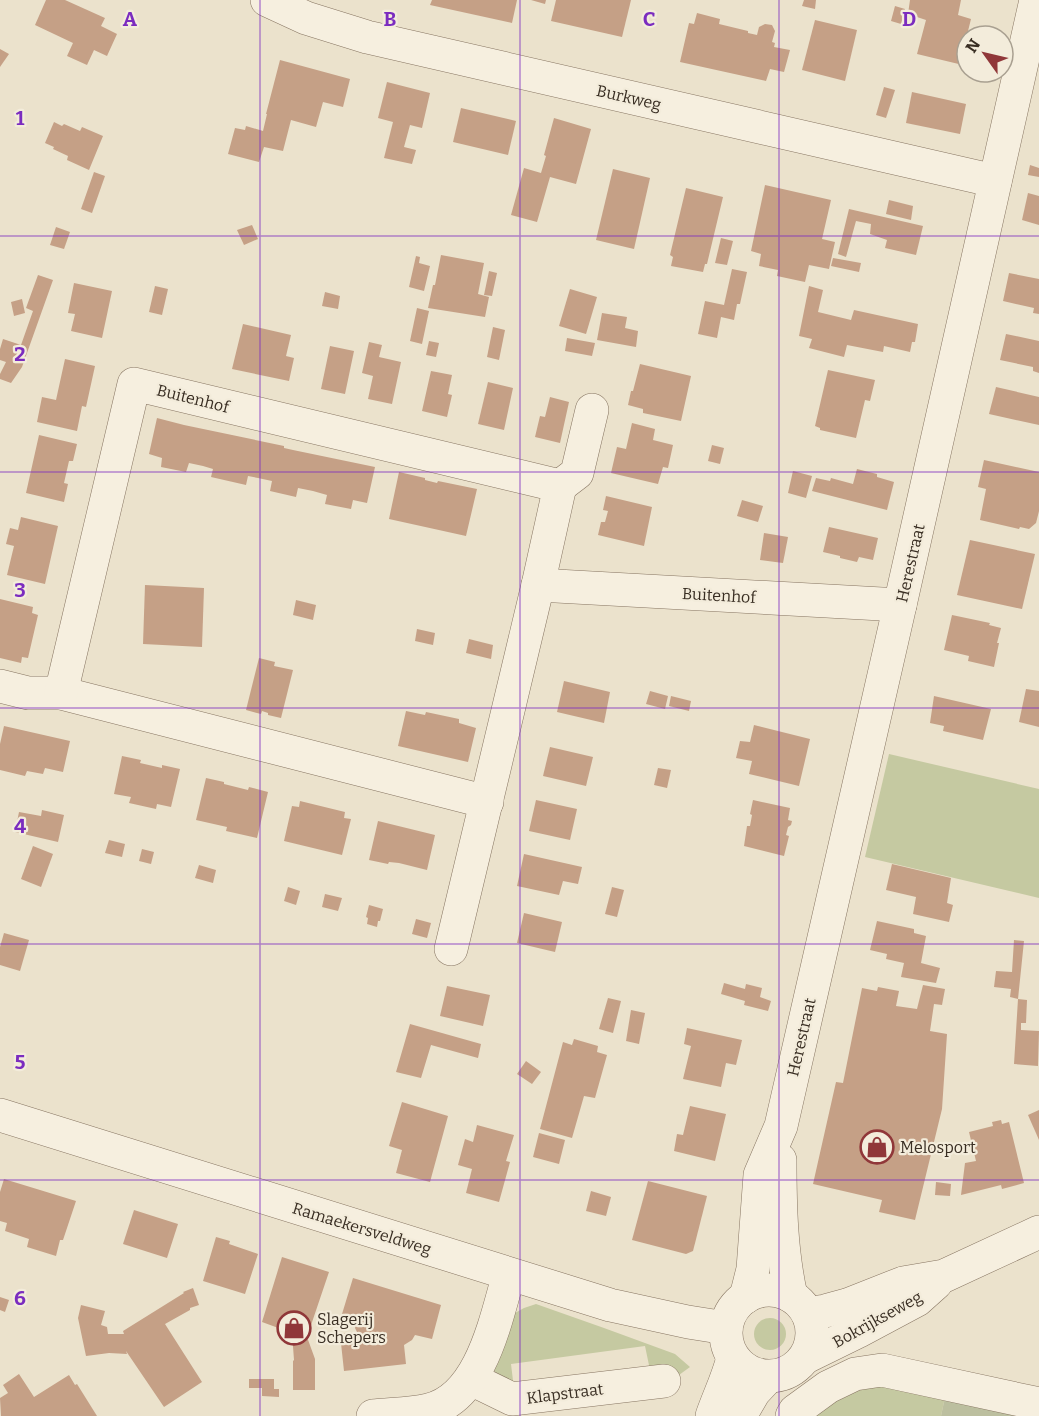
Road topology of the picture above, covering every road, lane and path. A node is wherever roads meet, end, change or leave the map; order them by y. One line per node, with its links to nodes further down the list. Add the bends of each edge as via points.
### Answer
1 (267, 0): 3 (street, Burkweg, via 306,18 367,37)
2 (1036, 0): 3 (street, Herestraat)
3 (995, 181): 7 (street, Herestraat)
4 (592, 410): 5 (street, via 577,473)
5 (560, 486): 6 (street); 9 (street, Buitenhof, via 134,384)
6 (538, 585): 7 (street, Buitenhof); 10 (street)
7 (900, 605): 13 (street, Herestraat)
8 (0, 686): 9 (street, via 28,693)
9 (61, 693): 10 (street)
10 (487, 802): 11 (street)
11 (451, 949)
12 (0, 1115): 15 (street, Ramaekersveldweg)
13 (781, 1126): 17 (street, Herestraat, via 760,1175 756,1246); 18 (street, Herestraat, via 781,1216 786,1273)
14 (1039, 1232): 16 (street, Bokrijkseweg)
15 (509, 1274): 19 (street, Ramaekersveldweg, via 610,1305 688,1322); 22 (street, via 485,1352)
16 (944, 1276): 18 (street, Bokrijkseweg, via 903,1283 825,1311); 20 (street, Bokrijkseweg, via 917,1300)
17 (746, 1297): 18 (street, via 768,1290 780,1292); 19 (street, via 730,1316)
18 (799, 1305): 20 (street, via 812,1328)
19 (730, 1343): 21 (street, via 743,1368); 26 (street, via 729,1374)
20 (806, 1357): 21 (street, via 796,1368)
21 (768, 1377): 27 (street)
22 (471, 1379): 23 (street, Klapstraat, via 512,1399); 25 (street, via 453,1399 430,1410)
23 (664, 1381)
24 (1026, 1401): 28 (street, via 882,1370 855,1374 828,1387)
25 (373, 1416)
26 (712, 1416)
27 (740, 1416)
28 (792, 1416)

